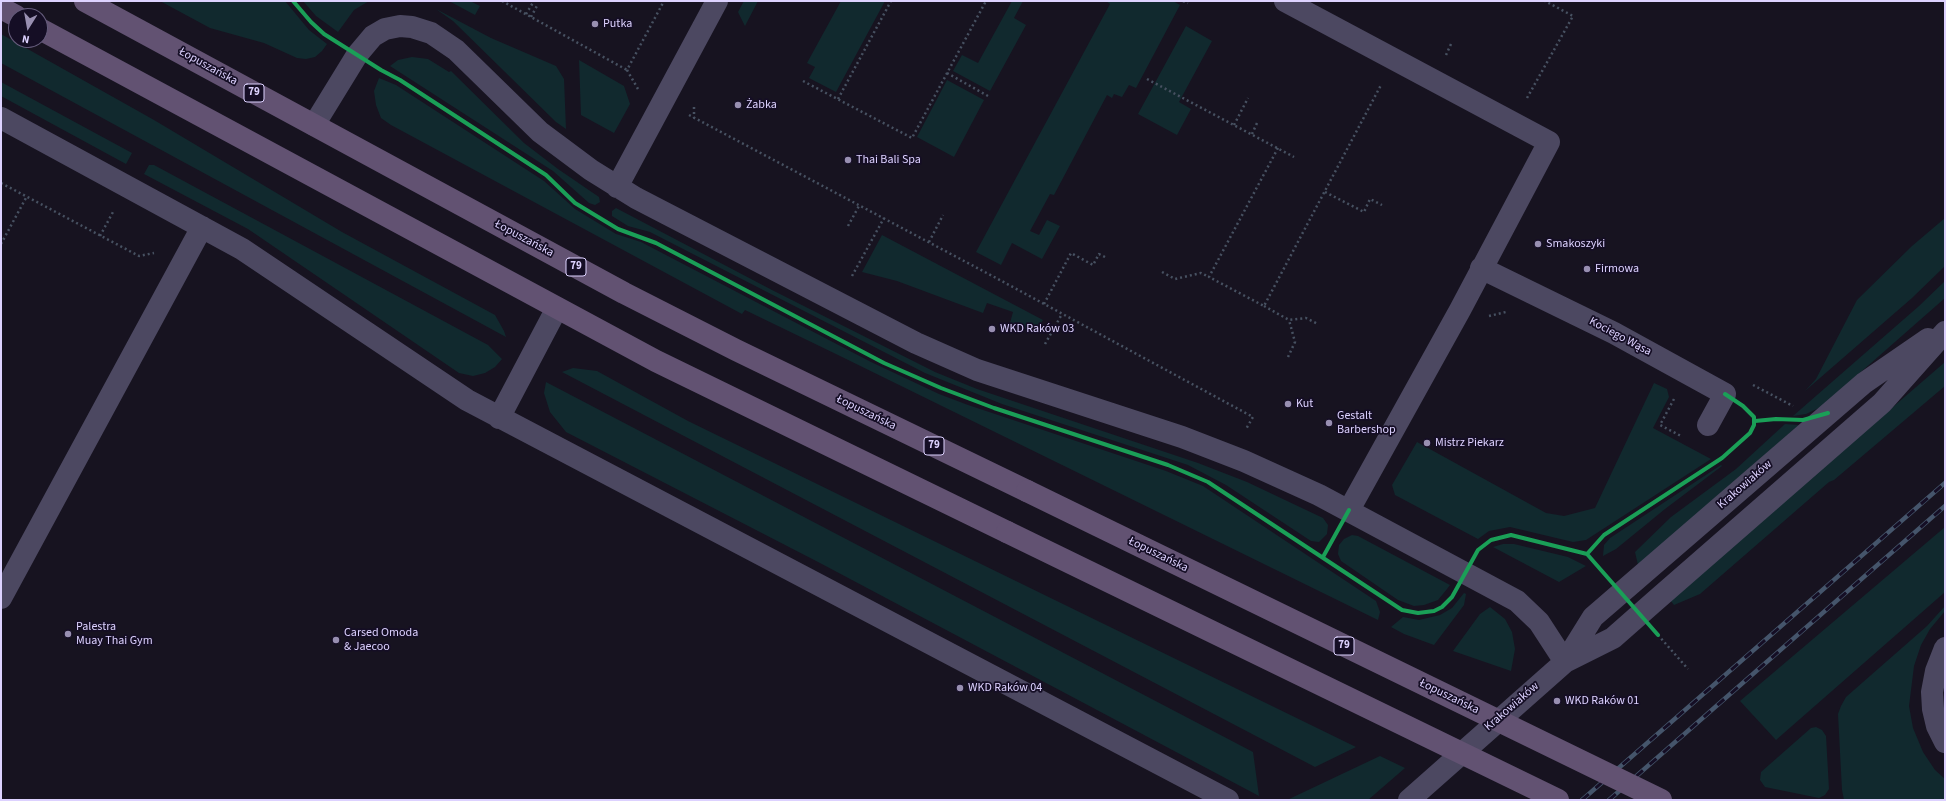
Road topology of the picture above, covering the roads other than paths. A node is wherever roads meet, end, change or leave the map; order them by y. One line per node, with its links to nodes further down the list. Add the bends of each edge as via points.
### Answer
1 (85, 1): 6 (main road, Łopuszańska / 79)
2 (717, 1): 7 (street)
3 (1285, 1): 9 (street, via 1549,142)
4 (48, 33): 10 (main road)
5 (1, 118): 8 (street)
6 (314, 125): 7 (street, via 369,40 385,29 412,27 431,33 448,44 540,132); 23 (main road, Łopuszańska / 79, bridge, via 701,332)
7 (617, 187): 15 (street, via 916,343 970,367 1244,461)
8 (202, 227): 13 (street, via 242,249 448,389); 16 (street)
9 (1482, 268): 14 (street, Kociego Wąsa, via 1614,333 1725,394); 15 (street)
10 (557, 308): 13 (street); 22 (main road, bridge, via 676,371)
11 (1945, 328): 18 (street, Krakowiaków, via 1864,383 1593,617)
12 (1945, 332): 18 (street, Krakowiaków, via 1882,403 1613,638)
13 (499, 418): 20 (street)
14 (1708, 424)
15 (1348, 510): 18 (street, via 1517,601 1539,622)
16 (1, 598)
17 (1945, 648): 19 (street, via 1936,671 1932,692 1933,709)
18 (1565, 662): 21 (street, Krakowiaków)
19 (1945, 742)
20 (1228, 800)
21 (1409, 800)
22 (1558, 800)
23 (1661, 800)

